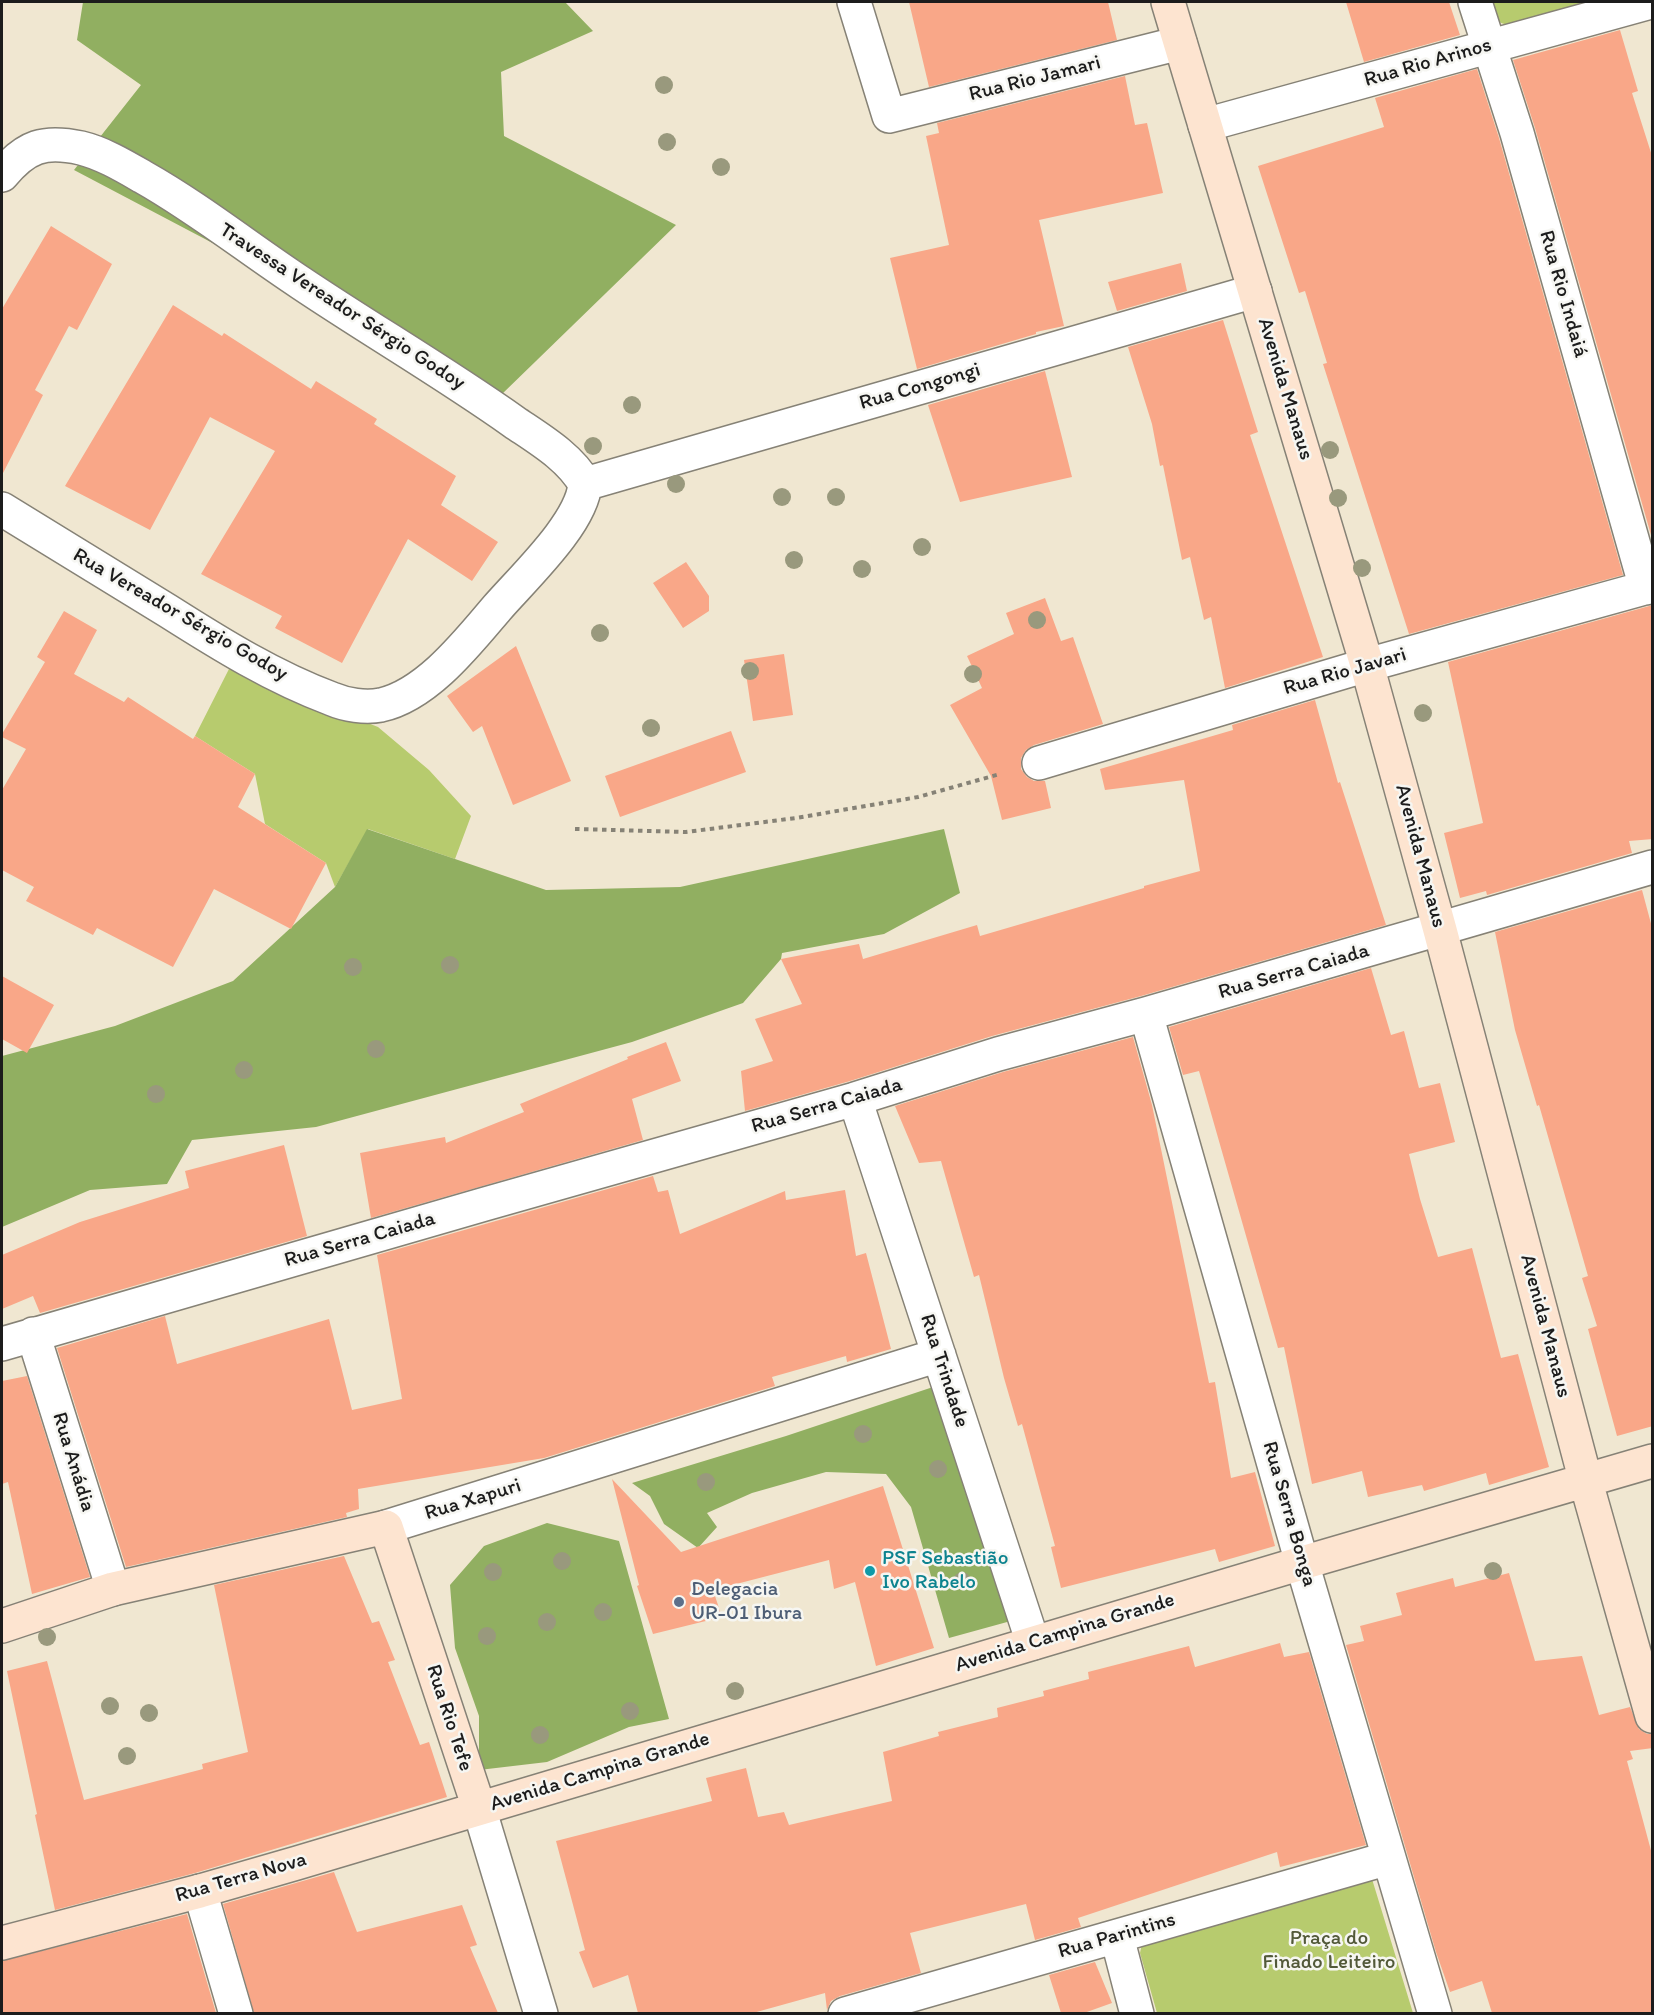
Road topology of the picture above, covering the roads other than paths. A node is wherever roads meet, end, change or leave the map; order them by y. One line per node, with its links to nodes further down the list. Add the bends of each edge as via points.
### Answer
1 (854, 2): 5 (street, Rua Rio Jamari, via 889,116)
2 (1168, 2): 5 (main road, Avenida Manaus)
3 (1475, 2): 6 (street, Rua Rio Indaiá)
4 (1651, 2): 6 (street, Rua Rio Arinos)
5 (1180, 43): 7 (main road, Avenida Manaus)
6 (1488, 46): 7 (street, Rua Rio Arinos); 12 (street, Rua Rio Indaiá)
7 (1205, 125): 9 (main road, Avenida Manaus)
8 (2, 175): 10 (street, Travessa Vereador Sérgio Godoy, via 22,154 37,146 60,144 84,149 125,167 174,195 300,283 481,399 548,446)
9 (1255, 291): 10 (street, Rua Congongi); 13 (main road, Avenida Manaus)
10 (585, 483): 11 (street, Rua Vereador Sérgio Godoy, via 579,507 557,539 457,652 426,683 403,697 364,706 333,700 244,658)
11 (2, 509)
12 (1649, 587): 13 (street, Rua Rio Javari)
13 (1367, 664): 14 (street, Rua Rio Javari); 16 (main road, Avenida Manaus)
14 (1039, 763)
15 (1653, 867): 16 (street, Rua Serra Caiada)
16 (1440, 930): 17 (street, Rua Serra Caiada); 23 (main road, Avenida Manaus)
17 (1146, 1014): 18 (street, Rua Serra Caiada, via 998,1054); 25 (street, Rua Serra Bonga)
18 (855, 1099): 19 (street, Rua Serra Caiada); 21 (street, Rua Trindade)
19 (33, 1334): 20 (street, Rua Serra Caiada); 26 (street, Rua Anádia)
20 (2, 1344)
21 (939, 1355): 24 (street, Rua Xapuri); 28 (street, Rua Trindade)
22 (1653, 1461): 23 (main road, Avenida Campina Grande)
23 (1586, 1482): 25 (main road, Avenida Campina Grande); 29 (main road, Avenida Manaus)
24 (386, 1527): 26 (main road, Rua Xapuri); 30 (main road, Rua Rio Tefe)
25 (1302, 1563): 28 (main road, Avenida Campina Grande); 31 (street, Rua Serra Bonga)
26 (113, 1589): 27 (main road, Rua Xapuri)
27 (2, 1626)
28 (1033, 1643): 30 (main road, Avenida Campina Grande)
29 (1653, 1716)
30 (479, 1808): 32 (main road, Rua Terra Nova); 37 (street, Rua Rio Tefe)
31 (1389, 1858): 33 (street, Rua Parintins); 39 (street, Rua Serra Bonga)
32 (200, 1891): 34 (main road, Rua Terra Nova); 36 (street)
33 (1116, 1936): 35 (street, Rua Parintins); 38 (street)
34 (2, 1943)
35 (852, 2012)
36 (236, 2013)
37 (541, 2013)
38 (1137, 2013)
39 (1435, 2013)

